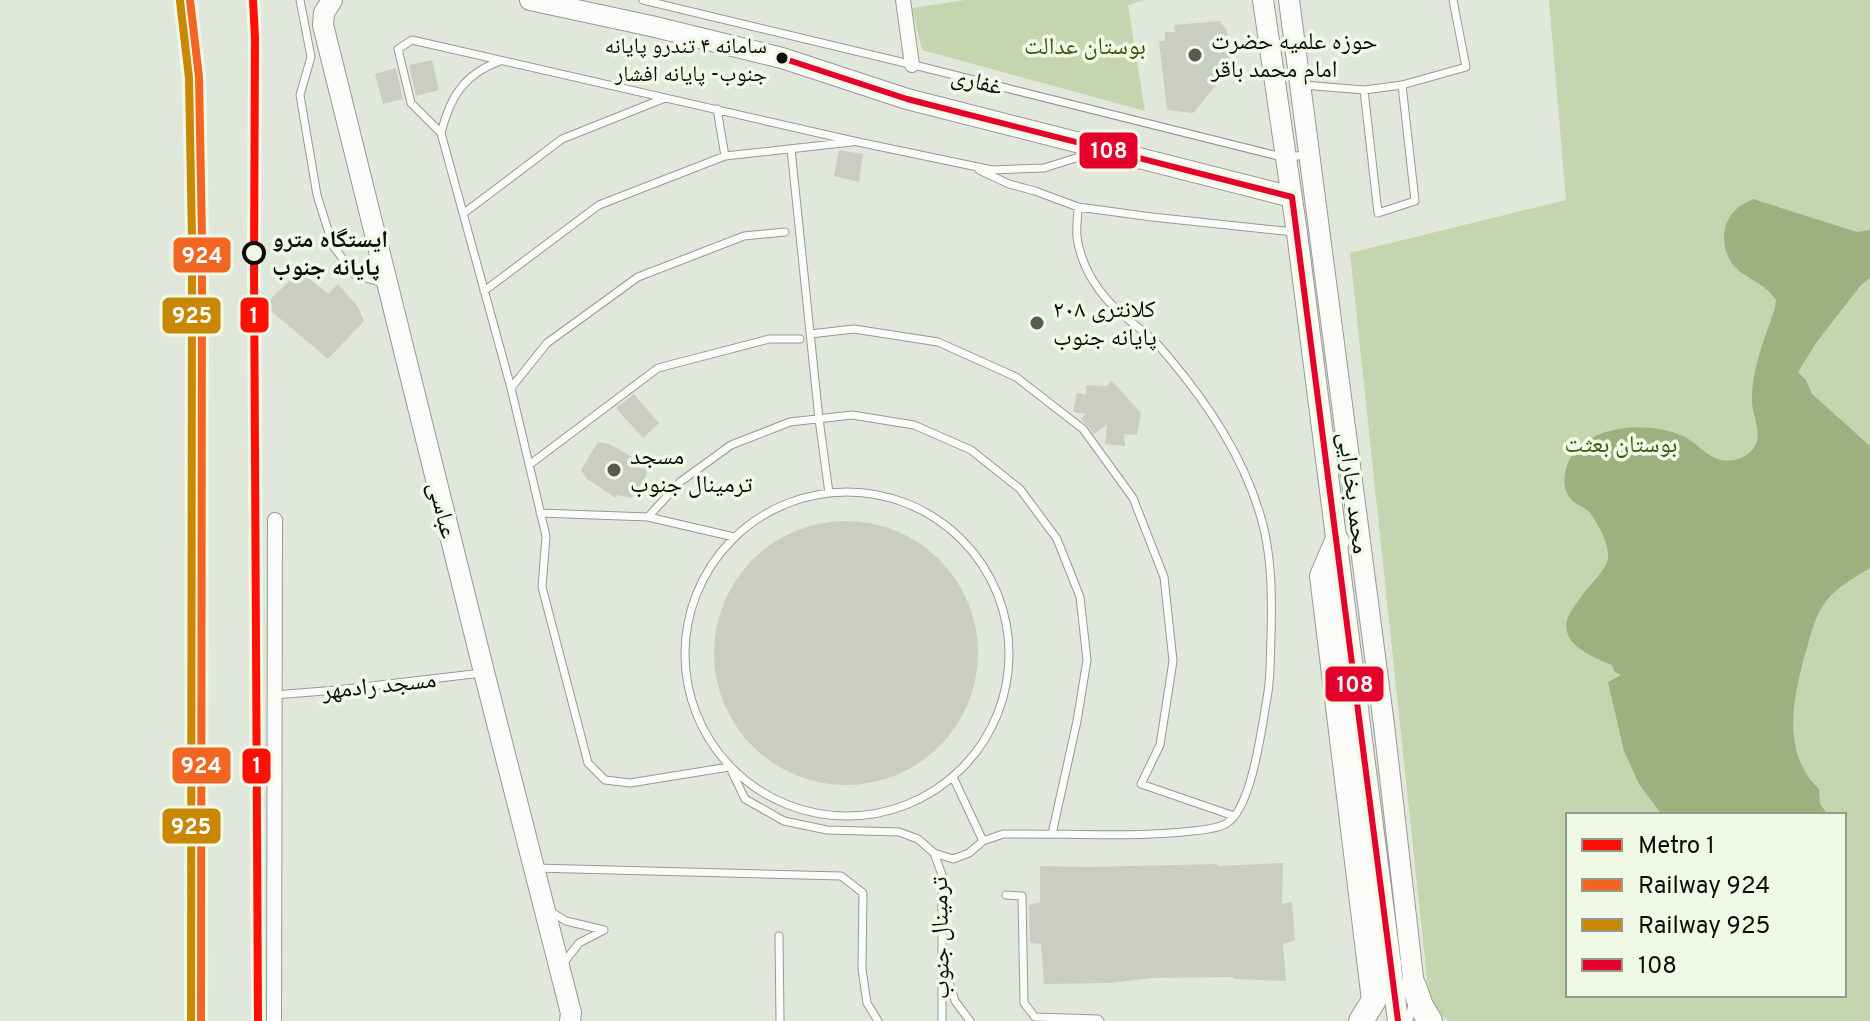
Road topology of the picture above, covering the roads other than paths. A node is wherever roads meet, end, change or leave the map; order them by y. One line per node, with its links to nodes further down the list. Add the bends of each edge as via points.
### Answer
1 (300, 0): 29 (lane, via 311,57 300,95 317,195 333,246 355,275)
2 (332, 0): 29 (main road, عباسی, via 323,25)
3 (530, 0): 19 (main road, غفاری, via 782,58 907,99)
4 (643, 0): 10 (lane, غفاری)
5 (903, 0): 10 (street)
6 (1263, 0): 21 (main road, محمد بخارایی)
7 (1289, 0): 11 (main road, محمد بخارایی)
8 (1453, 0): 12 (lane, via 1466,67)
9 (502, 61): 14 (lane); 16 (lane, via 485,67 461,87); 16 (lane, via 412,40 398,49 411,103)
10 (912, 65): 21 (lane, غفاری)
11 (1301, 85): 13 (lane); 22 (main road, محمد بخارایی)
12 (1402, 85): 13 (lane); 13 (lane, via 1415,201 1378,213)
13 (1364, 90)
14 (666, 98): 15 (lane); 26 (lane, via 562,139)
15 (717, 109): 17 (lane); 20 (lane)
16 (441, 133): 26 (lane)
17 (858, 142): 18 (lane); 23 (lane)
18 (791, 149): 20 (lane); 31 (lane)
19 (1106, 149): 23 (lane, via 1044,168 992,170); 24 (main road, غفاری)
20 (725, 156): 30 (lane, via 599,205)
21 (1286, 158): 22 (lane, غفاری); 24 (main road, محمد بخارایی)
22 (1311, 162): 24 (main road); 57 (main road, محمد بخارایی)
23 (966, 164): 25 (lane)
24 (1292, 197): 28 (main road, محمد بخارایی)
25 (1078, 207): 28 (lane); 46 (lane, via 1077,237 1098,291 1156,342 1213,415 1236,453 1264,530 1271,581 1268,692 1257,760)
26 (464, 213): 30 (lane)
27 (785, 232): 33 (lane, via 744,236 638,277 547,343)
28 (1297, 233): 41 (main road, محمد بخارایی)
29 (387, 284): 42 (main road, عباسی)
30 (484, 291): 33 (lane)
31 (810, 334): 34 (lane); 46 (lane, via 854,329 938,342 1016,377 1083,429 1133,498 1164,577 1173,661 1160,745 1141,784)
32 (800, 339): 35 (lane, via 769,339 658,368)
33 (511, 388): 35 (lane)
34 (819, 419): 36 (lane); 38 (lane, via 790,422 731,445 680,482); 47 (lane, via 852,415 914,425 971,450 1020,489 1057,539 1080,597 1087,660)
35 (529, 465): 37 (lane)
36 (829, 493): 40 (lane, via 794,501); 45 (lane, via 870,494 910,505 945,526 975,554 996,589 1007,629 1009,670 1000,710 981,746)
37 (540, 513): 38 (lane); 44 (lane, via 546,536 542,587 588,763 605,780 630,783)
38 (648, 517): 40 (lane)
39 (275, 520): 43 (street)
40 (734, 537): 44 (lane, via 707,570 690,609 684,651 688,693 704,732)
41 (1337, 541): 55 (main road, محمد بخارایی); 58 (highway, via 1322,576)
42 (484, 672): 43 (lane, مسجد رادمهر); 50 (main road, عباسی)
43 (274, 695): 60 (street)
44 (729, 767): 45 (lane, via 761,792 798,809 839,816 880,813 919,800); 49 (lane, ترمینال جنوب, via 745,799 784,821 827,830 899,832)
45 (953, 777): 48 (lane)
46 (1234, 816): 47 (lane, via 1227,824 1163,834)
47 (1052, 834): 48 (lane, via 1003,834)
48 (983, 841): 49 (lane, via 953,859)
49 (934, 853): 54 (lane, ترمینال جنوب, via 942,875)
50 (533, 868): 52 (main road, عباسی); 62 (lane, via 841,876 863,893 862,969 867,1003)
51 (1006, 895): 65 (lane, via 1022,896 1024,1003 1035,1017)
52 (543, 907): 56 (main road, عباسی); 56 (lane, via 566,921 604,930 579,943)
53 (779, 936): 61 (lane)
54 (942, 958): 63 (lane, ترمینال جنوب); 64 (lane, via 955,1001)
55 (1389, 964): 58 (highway); 67 (main road, محمد بخارایی)
56 (559, 970): 59 (main road, عباسی)
57 (1414, 986): 68 (lane); 69 (highway)
58 (1374, 1000): 66 (highway)
59 (572, 1018)
60 (274, 1021)
61 (780, 1021)
62 (878, 1021)
63 (942, 1021)
64 (970, 1021)
65 (1100, 1021)
66 (1361, 1021)
67 (1398, 1021)
68 (1409, 1021)
69 (1430, 1021)

